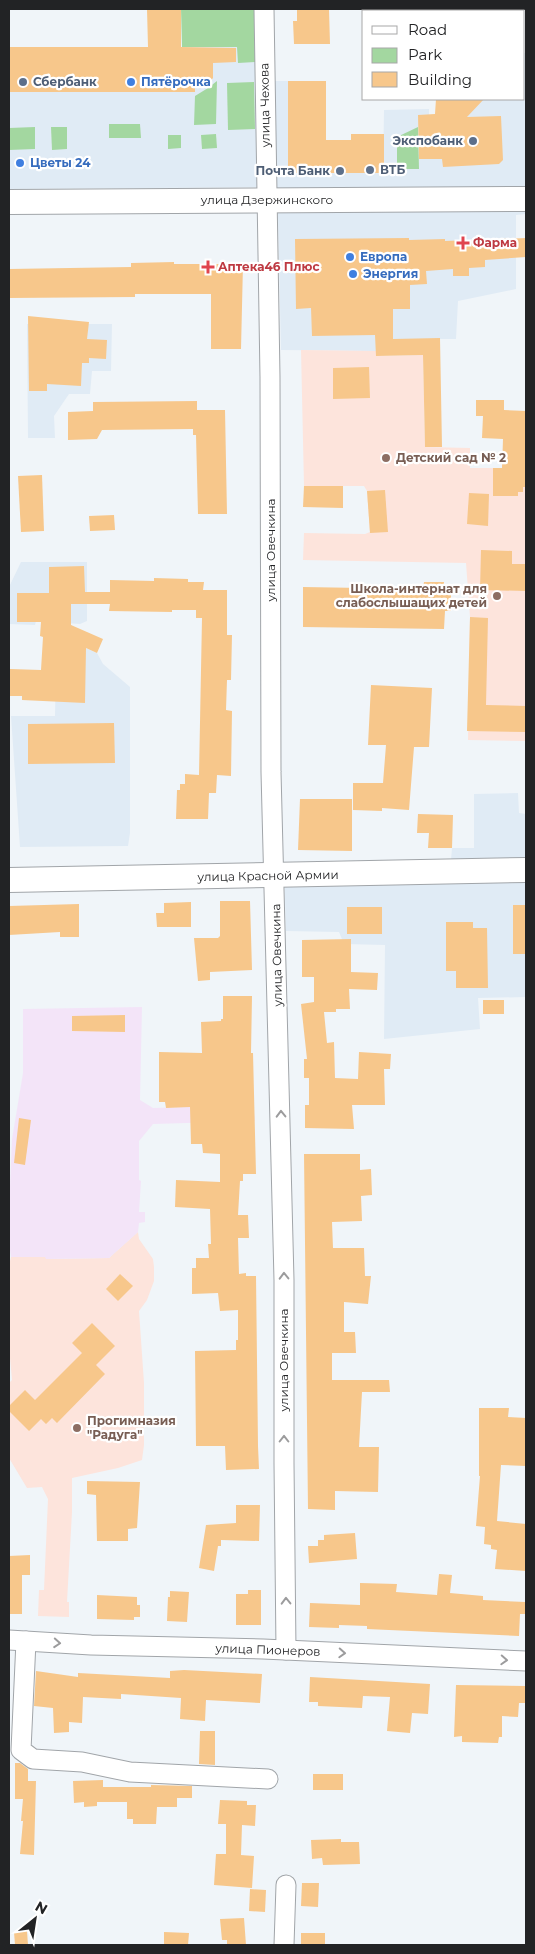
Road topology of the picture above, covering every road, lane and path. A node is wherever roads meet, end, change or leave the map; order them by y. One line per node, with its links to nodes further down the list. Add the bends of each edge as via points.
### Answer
1 (264, 9): 3 (street, улица Чехова)
2 (526, 199): 3 (main road, улица Дзержинского)
3 (267, 200): 4 (main road, улица Дзержинского); 6 (street, улица Овечкина, via 271,772)
4 (9, 202)
5 (526, 870): 6 (main road, улица Красной Армии)
6 (275, 876): 7 (main road, улица Красной Армии); 9 (street, улица Овечкина, one-way to 6, via 284,1280)
7 (9, 880)
8 (17, 1640): 9 (street, улица Пионеров, one-way to 9); 11 (street, via 21,1750 33,1759 82,1762 130,1772)
9 (286, 1650): 10 (street, улица Пионеров, one-way to 10)
10 (526, 1661)
11 (268, 1780)
12 (286, 1885): 13 (street)
13 (284, 1945)

